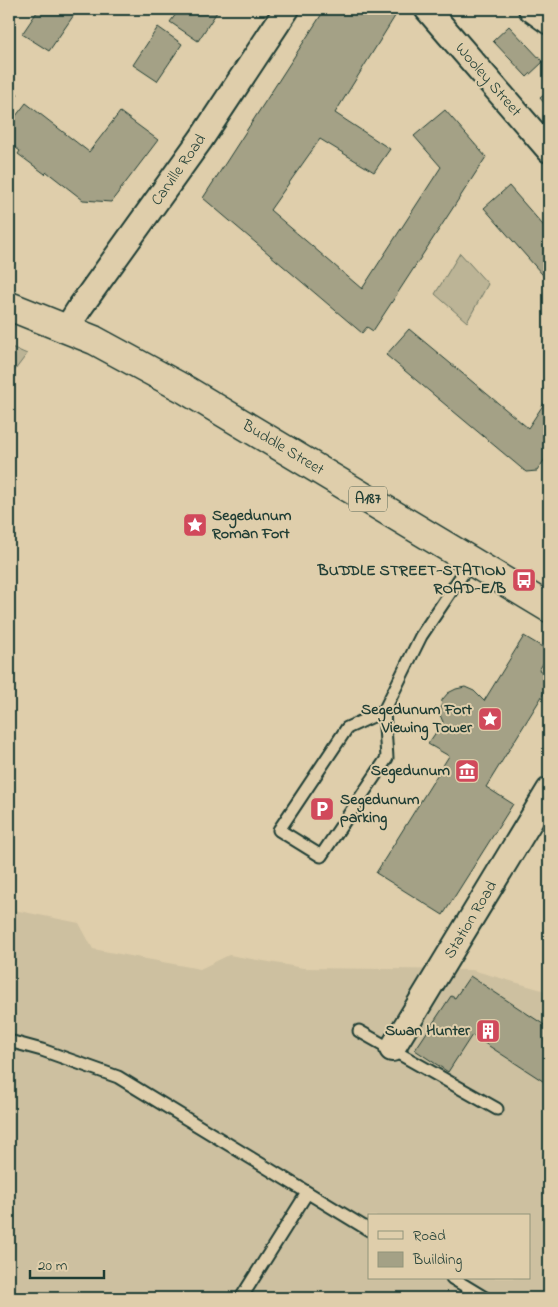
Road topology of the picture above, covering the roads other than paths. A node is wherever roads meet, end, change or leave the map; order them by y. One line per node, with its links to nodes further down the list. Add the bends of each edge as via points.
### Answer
1 (287, 9): 7 (street, Carville Road, via 201,139)
2 (427, 9): 5 (street, Wooley Street)
3 (531, 9): 4 (street)
4 (549, 22)
5 (549, 150)
6 (9, 306): 7 (main road, Buddle Street / A187)
7 (67, 328): 8 (main road, Buddle Street / A187, via 186,390)
8 (472, 560): 9 (main road, Buddle Street / A187); 10 (lane, via 421,636)
9 (548, 603)
10 (384, 711): 10 (lane, via 347,728 279,830 321,856 387,758)
11 (549, 790): 14 (street, Station Road)
12 (359, 1031): 14 (lane)
13 (9, 1041): 16 (lane, via 118,1077)
14 (392, 1049): 15 (lane)
15 (496, 1109)
16 (307, 1193): 17 (lane); 19 (lane)
17 (368, 1229)
18 (455, 1280): 20 (lane)
19 (241, 1298)
20 (485, 1298)

